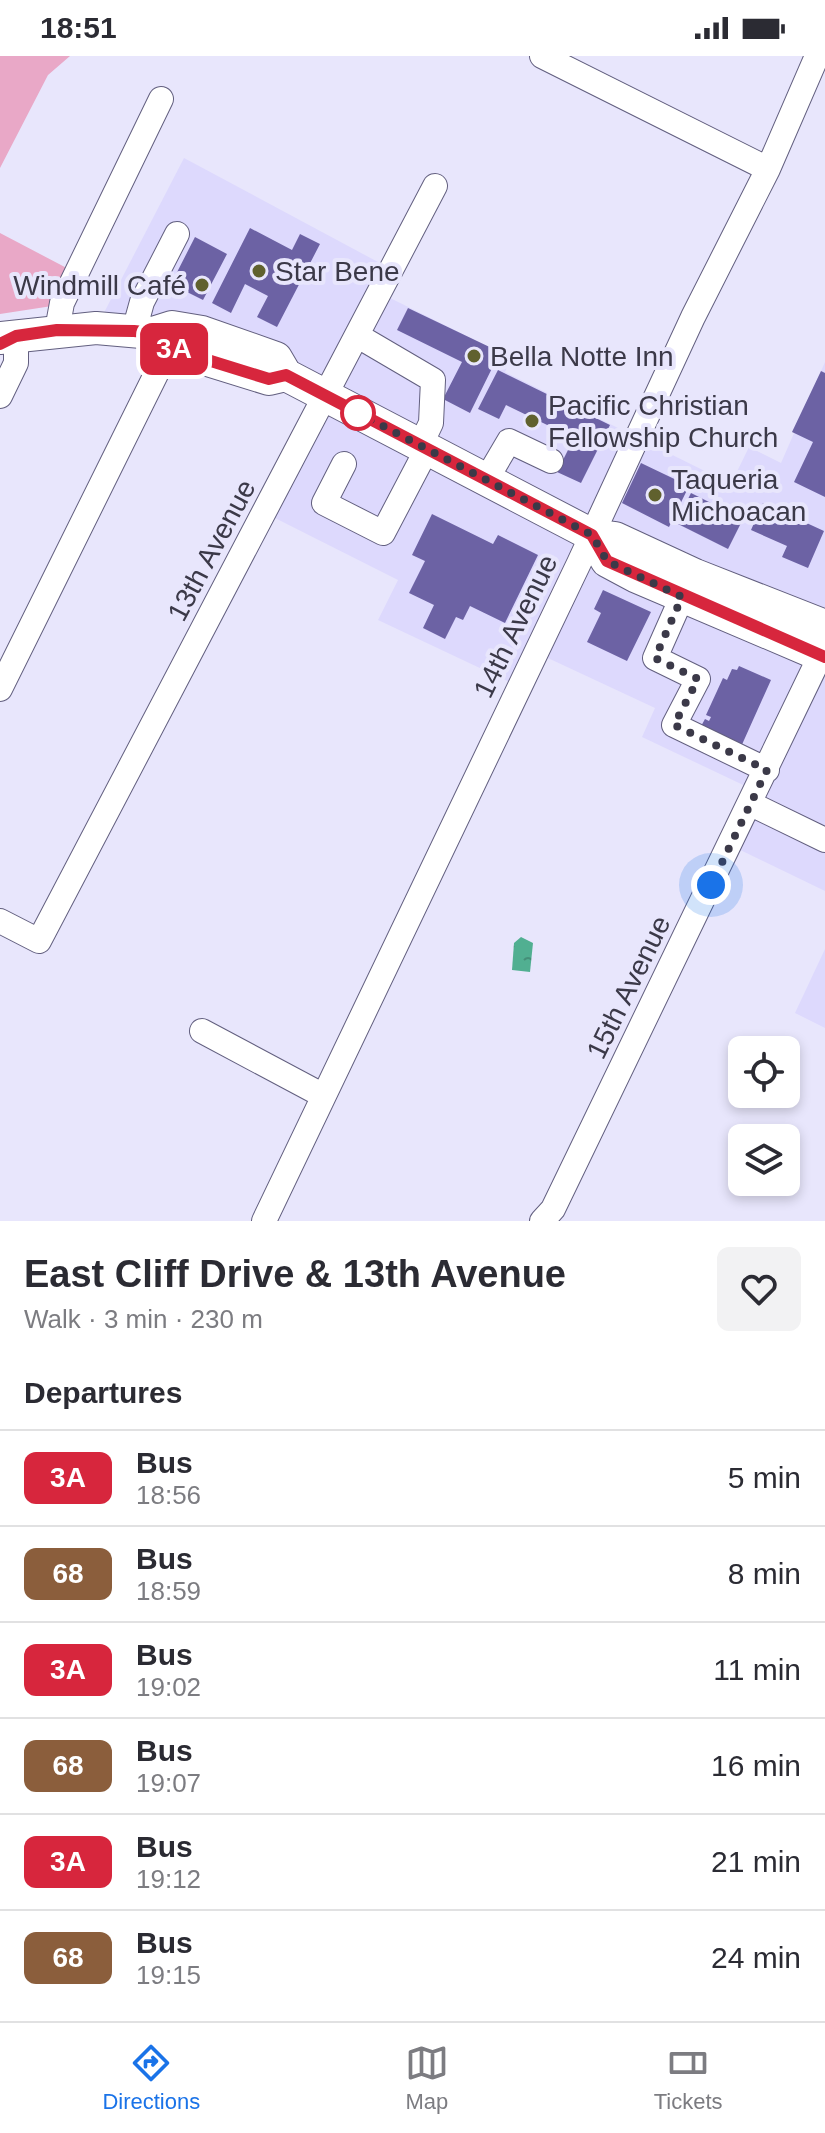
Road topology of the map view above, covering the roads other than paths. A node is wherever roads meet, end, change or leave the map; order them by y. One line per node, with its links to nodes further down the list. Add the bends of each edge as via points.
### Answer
1 (542, 56): 4 (street)
2 (817, 73): 4 (street, 14th Avenue)
3 (161, 99): 7 (street, via 62,303)
4 (768, 169): 17 (street, 14th Avenue)
5 (435, 186): 8 (street, 13th Avenue)
6 (177, 234): 9 (street, via 142,302)
7 (57, 330): 9 (main road); 10 (main road)
8 (358, 336): 12 (street, 13th Avenue); 13 (street, via 433,380)
9 (152, 337): 12 (main road, via 269,379 286,375); 20 (street)
10 (5, 339): 11 (street, via 16,363)
11 (0, 396)
12 (325, 396): 13 (main road); 24 (street, 13th Avenue, via 39,941)
13 (424, 447): 15 (street, via 383,533 324,503); 16 (main road)
14 (551, 461): 16 (street, via 509,441)
15 (344, 464)
16 (486, 480): 17 (main road)
17 (592, 535): 18 (main road, via 607,561); 19 (main road, via 615,538 695,575); 26 (street, 14th Avenue)
18 (682, 597): 19 (main road); 21 (street, via 655,658 698,679 674,725)
19 (824, 646): 21 (street, 15th Avenue)
20 (0, 689)
21 (767, 770): 22 (street, 15th Avenue)
22 (751, 804): 23 (street); 28 (street, 15th Avenue, via 553,1209)
23 (825, 840)
24 (0, 921)
25 (202, 1031): 26 (street)
26 (322, 1095): 27 (street, 14th Avenue)
27 (264, 1221)
28 (542, 1221)

